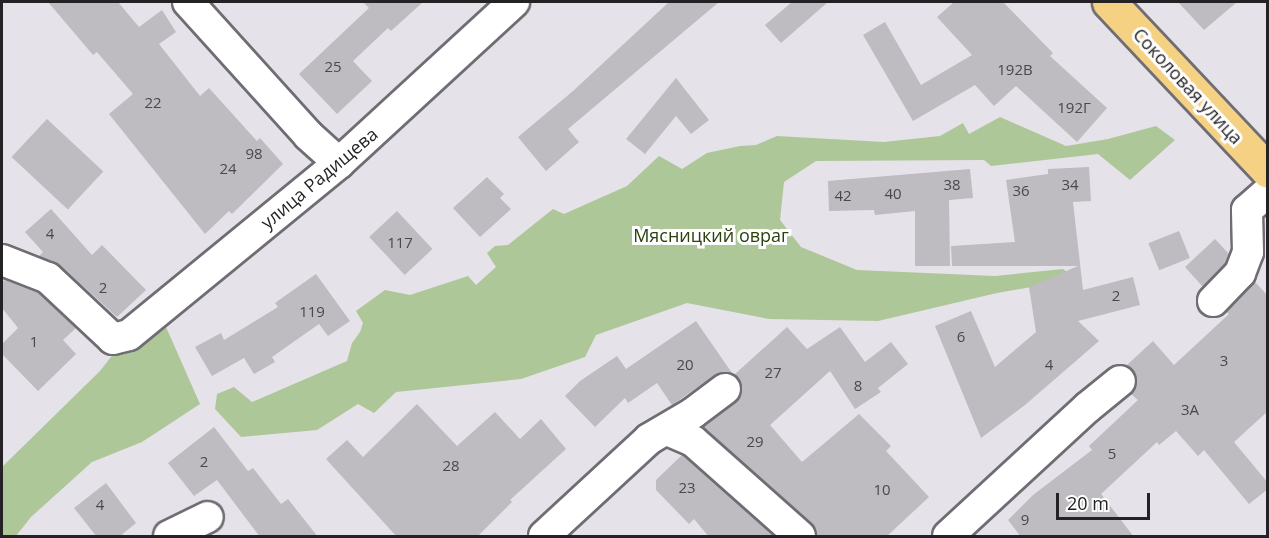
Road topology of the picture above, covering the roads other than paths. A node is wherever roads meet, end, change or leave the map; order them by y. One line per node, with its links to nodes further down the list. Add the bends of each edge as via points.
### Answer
1 (188, 2): 4 (street)
2 (514, 2): 4 (street, улица Радищева)
3 (1110, 2): 5 (main road, Соколовая улица)
4 (339, 164): 7 (street, улица Радищева, via 129,334 113,339 48,278)
5 (1268, 171)
6 (1268, 192): 8 (street, via 1247,210 1248,252 1240,273)
7 (2, 260)
8 (1213, 301)
9 (1120, 381): 16 (street)
10 (725, 389): 11 (street)
11 (667, 430): 14 (street, via 649,439); 15 (street, via 693,441)
12 (208, 517): 13 (street)
13 (169, 537)
14 (544, 537)
15 (801, 537)
16 (948, 537)

